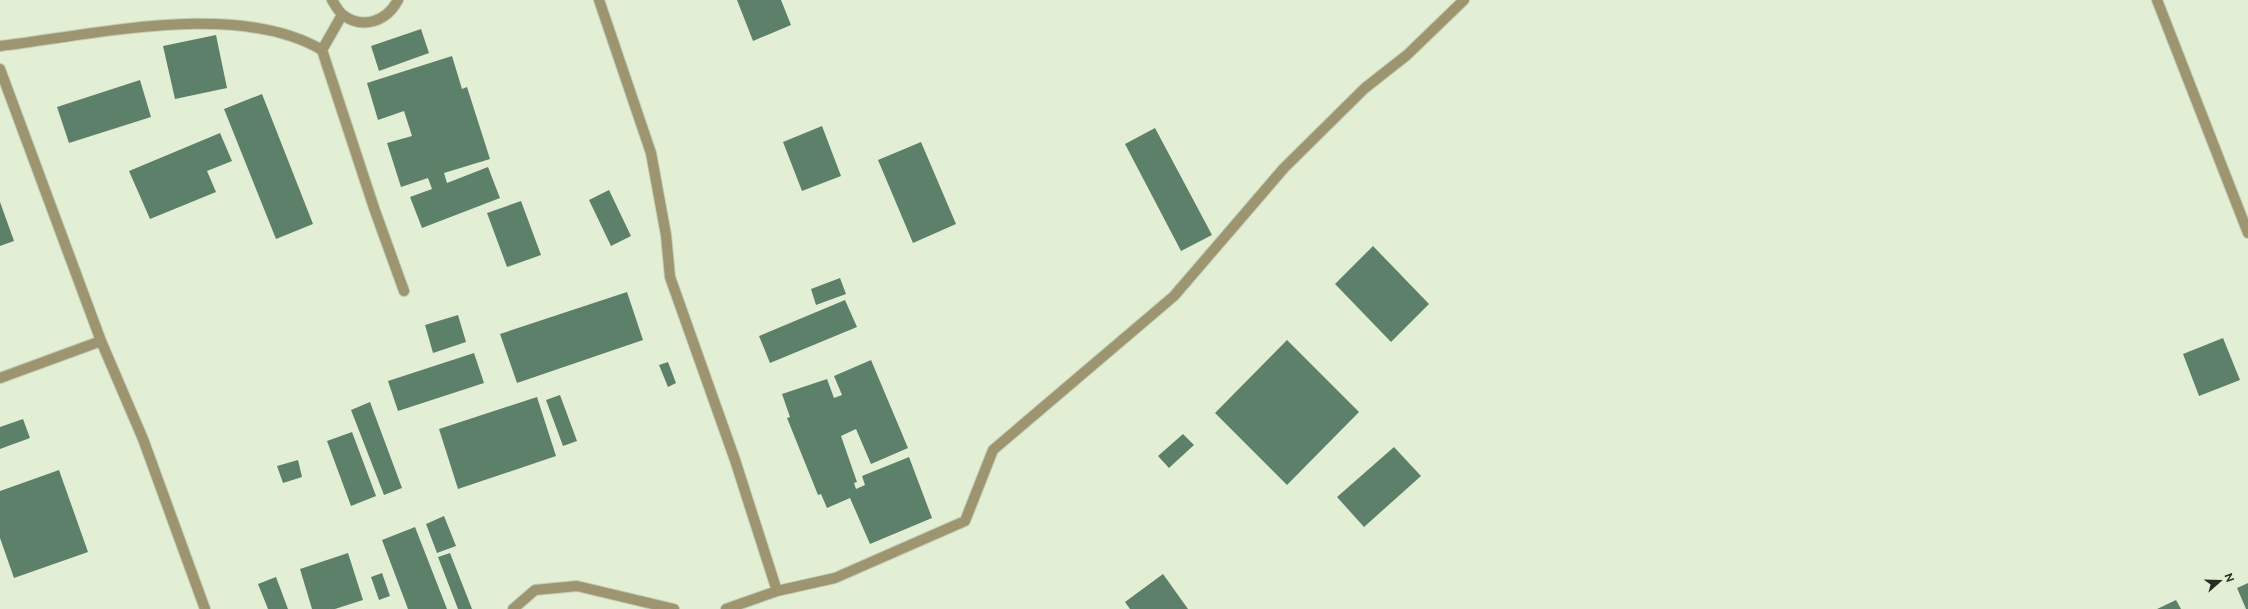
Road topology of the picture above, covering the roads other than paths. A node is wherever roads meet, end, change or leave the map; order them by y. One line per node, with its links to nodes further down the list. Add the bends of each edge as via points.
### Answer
1 (332, 0): 6 (street)
2 (398, 0): 6 (street, via 392,11 377,21 359,23)
3 (599, 0): 14 (street, via 650,153 666,235 670,277)
4 (1464, 0): 14 (street, via 1407,55 1365,88 1284,168 1174,296 993,450 965,521 835,578)
5 (2157, 0): 10 (street)
6 (342, 15): 8 (street)
7 (0, 46): 8 (street, via 154,24 236,25 303,38)
8 (322, 50): 11 (street)
9 (0, 69): 12 (street)
10 (2248, 233)
11 (404, 291)
12 (101, 341): 13 (street); 15 (street, via 143,439)
13 (0, 378)
14 (778, 591): 18 (street)
15 (205, 609)
16 (513, 609): 17 (street, via 534,590 577,586)
17 (674, 609)
18 (726, 609)

